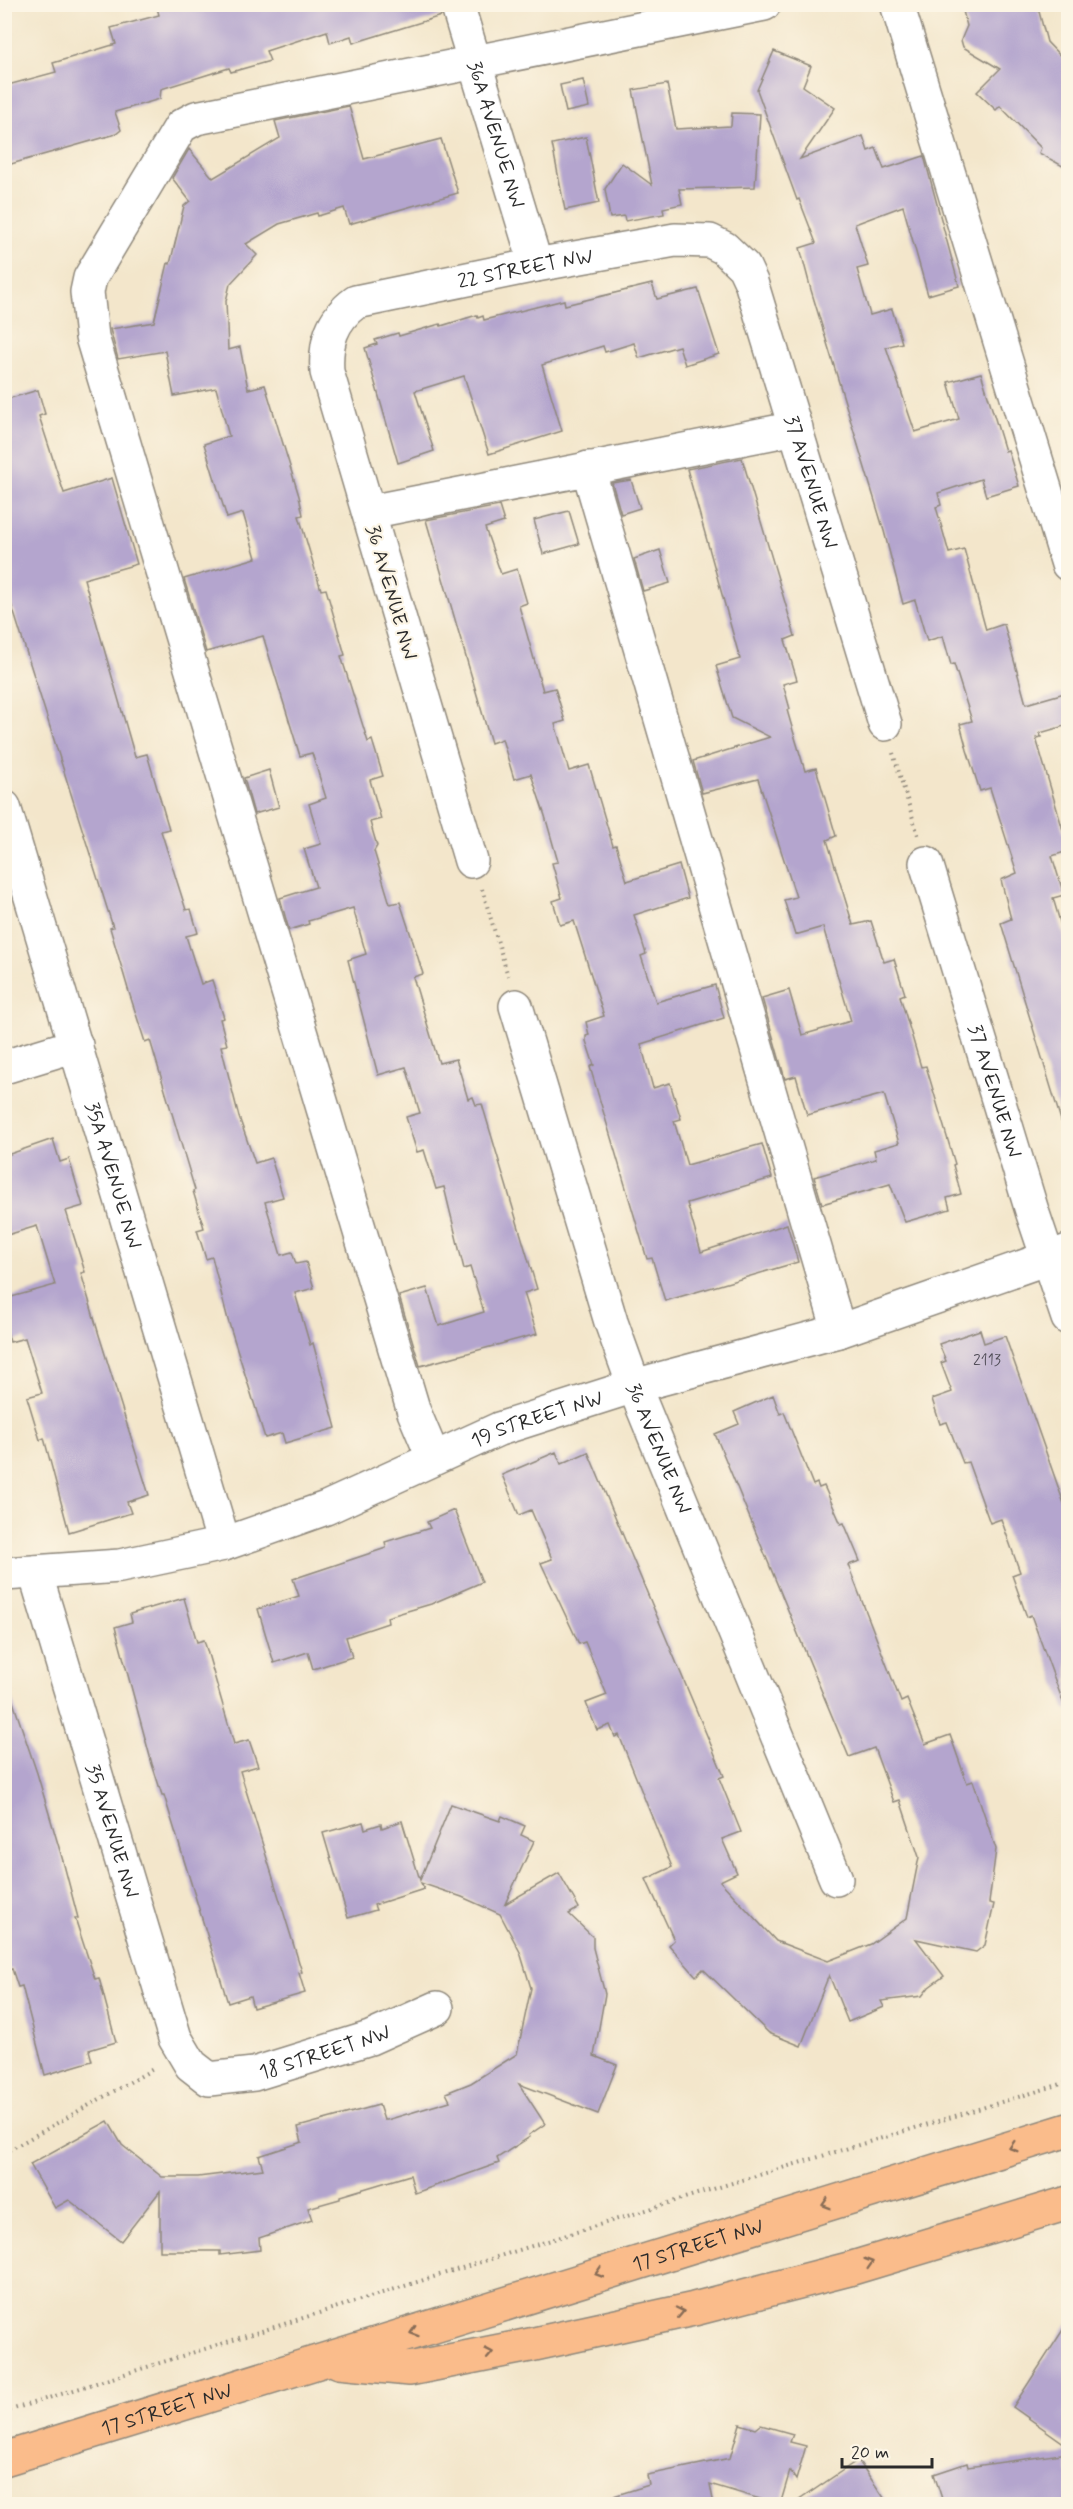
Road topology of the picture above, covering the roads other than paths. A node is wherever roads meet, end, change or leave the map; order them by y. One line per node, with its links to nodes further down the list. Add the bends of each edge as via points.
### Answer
1 (457, 4): 4 (street, 36A AVENUE NW)
2 (764, 4): 4 (street)
3 (897, 4): 11 (street)
4 (474, 64): 6 (street, 36A AVENUE NW); 23 (street, via 196,118 181,126 90,278 87,292 92,337 414,1412)
5 (724, 248): 6 (street, 22 STREET NW, via 710,242 675,240); 8 (street, 37 AVENUE NW, via 744,267 751,282)
6 (536, 265): 7 (street, 22 STREET NW, via 372,297 356,302)
7 (334, 323): 10 (street, 36 AVENUE NW, via 328,340 327,372)
8 (796, 428): 9 (street); 12 (street, 37 AVENUE NW)
9 (588, 468): 10 (street); 21 (street)
10 (369, 512): 14 (street, 36 AVENUE NW)
11 (1068, 564)
12 (885, 724)
13 (4, 807): 17 (street, 35A AVENUE NW)
14 (471, 861)
15 (926, 863): 19 (street, 37 AVENUE NW)
16 (516, 1006): 22 (street, 36 AVENUE NW)
17 (76, 1046): 18 (street); 24 (street, 35A AVENUE NW)
18 (4, 1066)
19 (1058, 1255): 20 (street, 37 AVENUE NW); 21 (street, 19 STREET NW)
20 (1068, 1318)
21 (839, 1331): 22 (street, 19 STREET NW)
22 (634, 1386): 23 (street, 19 STREET NW, via 499,1429); 26 (street, 36 AVENUE NW)
23 (433, 1457): 24 (street, 19 STREET NW, via 326,1508)
24 (224, 1544): 25 (street, 19 STREET NW, via 120,1566)
25 (20, 1573): 28 (street, 35 AVENUE NW, via 175,2037 182,2053)
26 (836, 1879)
27 (437, 2008): 28 (street, 18 STREET NW, via 370,2038 254,2074)
28 (209, 2079)
29 (1068, 2130): 31 (main road, 17 STREET NW, one-way to 31)
30 (1068, 2203): 31 (main road, 17 STREET NW, one-way to 30, via 409,2370 530,2345 815,2278)
31 (328, 2360): 32 (main road, 17 STREET NW)
32 (4, 2459)

